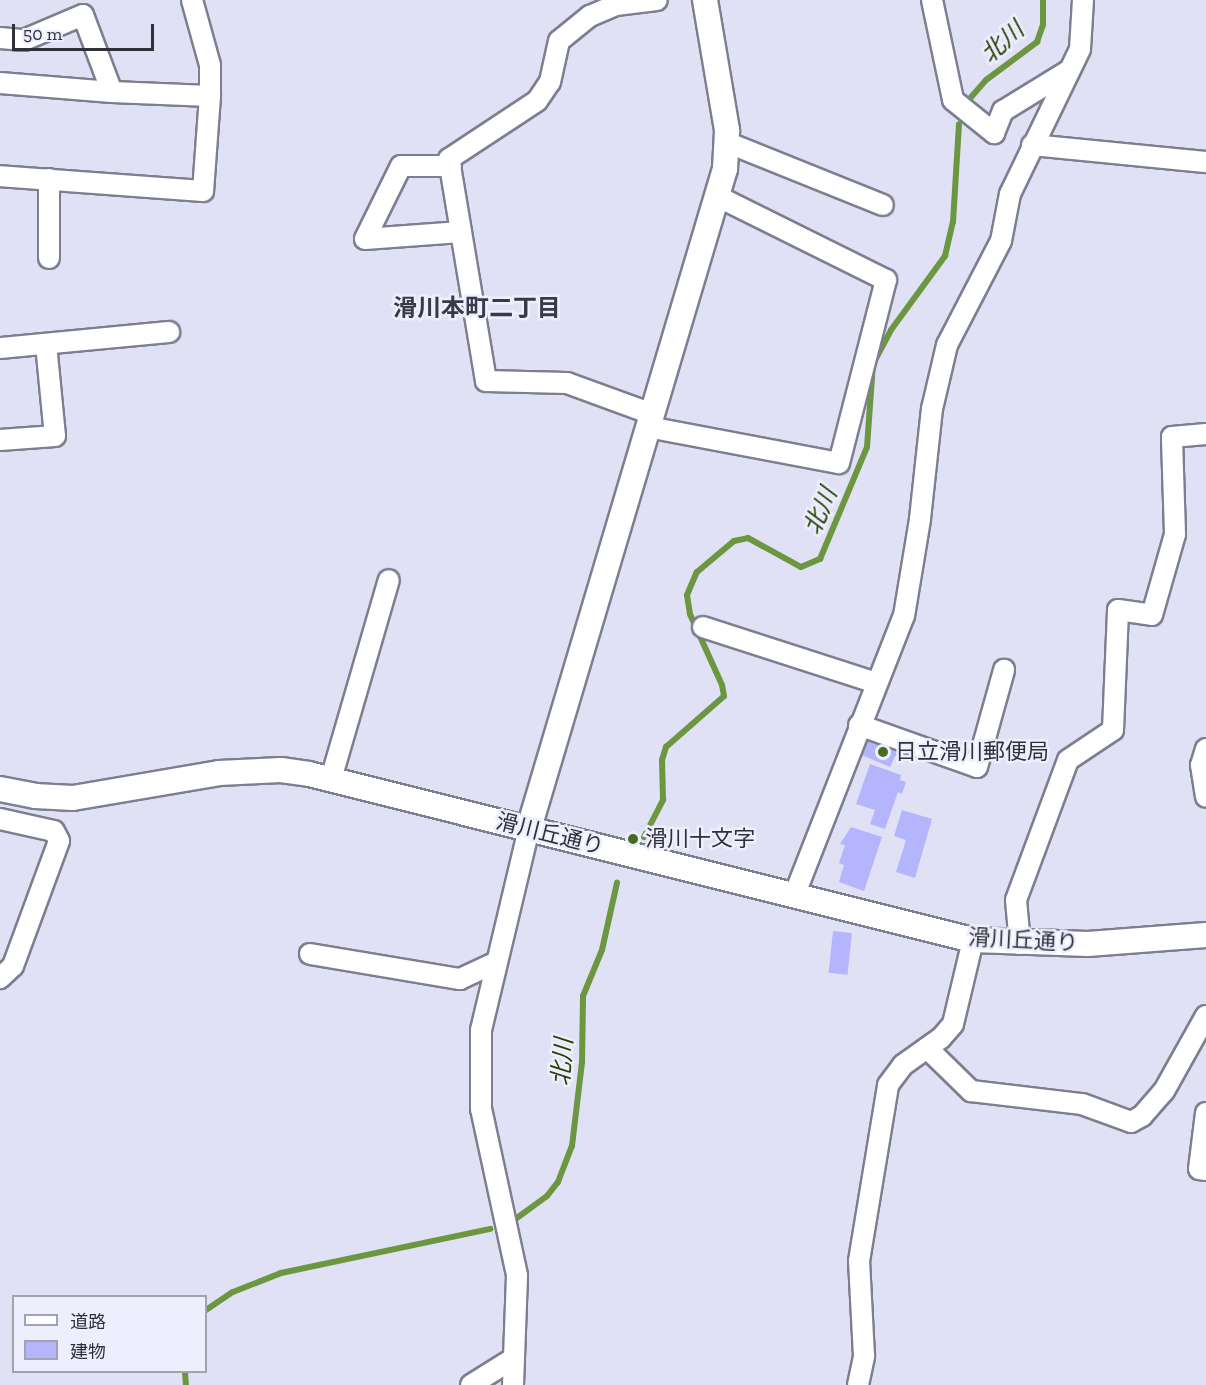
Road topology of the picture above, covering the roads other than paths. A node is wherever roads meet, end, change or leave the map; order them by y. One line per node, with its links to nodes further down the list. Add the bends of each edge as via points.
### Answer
1 (192, 0): 10 (street, via 210,65)
2 (657, 0): 14 (street, via 616,5 559,40 549,82 537,101 449,159)
3 (705, 0): 11 (street)
4 (932, 0): 7 (street, via 953,100 994,134 1003,111)
5 (1088, 1): 7 (street, via 1080,50)
6 (0, 38): 9 (street, via 24,40 83,15)
7 (1068, 71): 12 (street)
8 (0, 82): 9 (street)
9 (112, 92): 10 (street)
10 (210, 96): 16 (street, via 203,191)
11 (726, 142): 17 (street, via 725,169); 18 (street)
12 (1032, 145): 13 (street); 30 (street, via 1010,194 1001,241 947,345 932,409 904,616)
13 (1206, 162)
14 (451, 166): 19 (street); 19 (street, via 401,166 365,238)
15 (0, 176): 16 (street)
16 (49, 179): 20 (street)
17 (717, 196): 24 (street); 24 (street, via 885,280 839,463)
18 (883, 205)
19 (461, 231): 24 (street, via 486,381 567,383)
20 (49, 258)
21 (169, 332): 22 (street)
22 (46, 344): 23 (street); 26 (street, via 55,436)
23 (0, 348)
24 (650, 421): 37 (street)
25 (1206, 434): 41 (street, via 1172,437 1175,534 1152,615 1118,610 1113,730 1068,760 1016,900)
26 (0, 441)
27 (389, 580): 33 (street)
28 (703, 627): 30 (street)
29 (1004, 670): 31 (street, via 977,767)
30 (876, 682): 31 (street)
31 (859, 725): 38 (street)
32 (1206, 749): 35 (street, via 1201,765)
33 (331, 779): 34 (street, 滑川丘通り, via 256,770 73,798); 37 (street, 滑川丘通り)
34 (0, 789)
35 (1206, 797)
36 (0, 819): 44 (street, via 54,831 59,841 14,966)
37 (529, 828): 38 (street, 滑川丘通り); 43 (street)
38 (794, 896): 40 (street, 滑川丘通り)
39 (1206, 935): 41 (street, 滑川丘通り, via 1088,944)
40 (973, 940): 41 (street, 滑川丘通り); 46 (street, via 953,1024)
41 (1020, 944)
42 (310, 954): 43 (street, via 460,979)
43 (495, 963): 49 (street, via 481,1030 481,1109 517,1275)
44 (0, 978)
45 (1206, 1016): 46 (street, via 1164,1091 1142,1116 1131,1122 1082,1104 971,1091)
46 (927, 1048): 52 (street, via 903,1065 888,1085 860,1253 864,1356)
47 (1206, 1113): 48 (street)
48 (1204, 1172)
49 (514, 1358): 50 (street); 51 (street)
50 (471, 1385)
51 (513, 1385)
52 (858, 1385)

